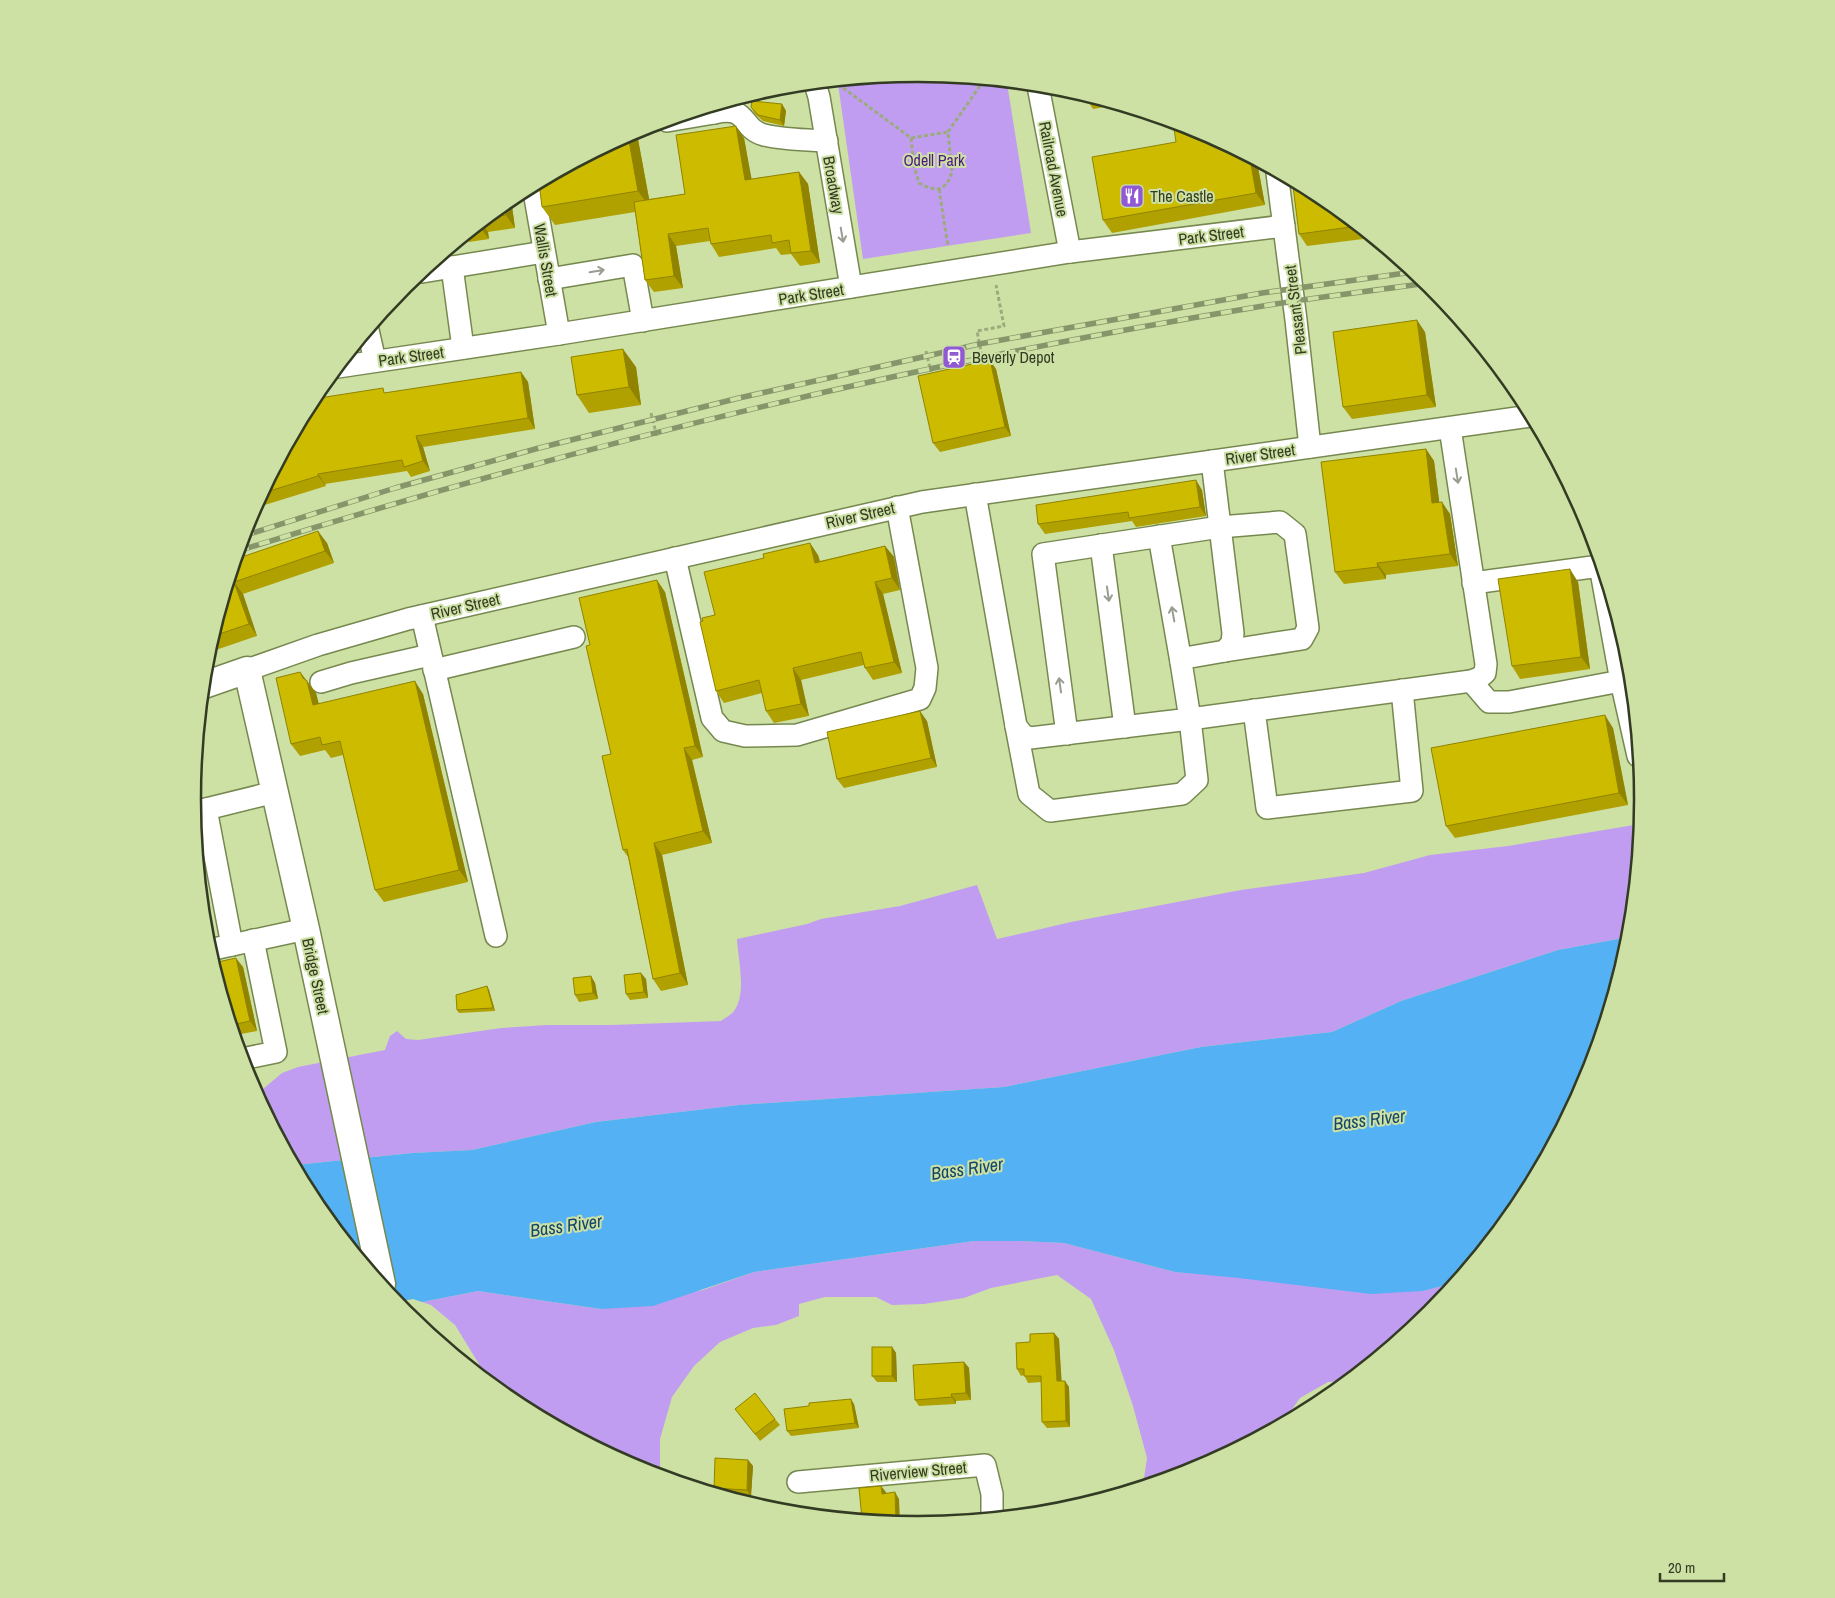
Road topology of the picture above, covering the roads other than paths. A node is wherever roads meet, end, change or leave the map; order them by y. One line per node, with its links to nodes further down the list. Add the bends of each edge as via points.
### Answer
1 (817, 90): 4 (street, Broadway)
2 (1039, 93): 9 (street, Railroad Avenue)
3 (722, 110): 4 (street, via 743,116 751,129 762,134)
4 (827, 141): 13 (street, Broadway, one-way to 13)
5 (1281, 181): 7 (street, Pleasant Street)
6 (533, 194): 8 (street, Wallis Street)
7 (1284, 226): 9 (street, Park Street); 22 (street, Pleasant Street)
8 (544, 252): 10 (street); 12 (street, Wallis Street)
9 (1070, 252): 13 (street, Park Street)
10 (452, 267): 11 (street); 17 (street)
11 (434, 270)
12 (549, 279): 14 (street, one-way to 14, via 633,265); 15 (street, Wallis Street)
13 (851, 287): 14 (street, Park Street)
14 (643, 321): 15 (street, Park Street)
15 (558, 334): 17 (street, Park Street)
16 (370, 338): 18 (street)
17 (463, 348): 18 (street, Park Street)
18 (375, 361): 19 (street, Park Street)
19 (347, 366)
20 (1523, 417): 21 (street, River Street)
21 (1450, 428): 22 (street, River Street); 31 (street, one-way to 31)
22 (1310, 447): 23 (street, River Street)
23 (1212, 461): 24 (street, River Street); 26 (street)
24 (975, 494): 25 (street, River Street); 45 (street)
25 (897, 507): 29 (street, River Street); 29 (street, via 926,668 925,688 920,699 798,735 745,736 722,731 712,718)
26 (1220, 527): 27 (street); 34 (street, via 1233,633 1232,643); 34 (street, via 1280,522 1295,534 1308,628 1302,639)
27 (1159, 536): 28 (street); 36 (street, one-way to 27)
28 (1101, 546): 46 (street, one-way to 46); 47 (street, one-way to 28, via 1043,554)
29 (675, 558): 32 (street, River Street)
30 (1595, 566): 31 (street)
31 (1473, 578): 39 (street, via 1486,664 1485,673)
32 (422, 616): 35 (street); 37 (street, River Street, via 354,633)
33 (574, 637): 35 (street)
34 (1225, 651): 36 (street, via 1185,658)
35 (432, 662): 40 (street, via 351,674); 52 (street)
36 (1181, 662): 44 (street)
37 (247, 670): 41 (main road, River Street); 48 (main road, Bridge Street)
38 (1624, 680): 39 (street, via 1509,702 1489,702)
39 (1471, 681): 42 (street)
40 (321, 682)
41 (211, 683)
42 (1402, 690): 43 (street); 43 (street, via 1412,791 1267,808)
43 (1254, 710): 44 (street)
44 (1190, 719): 45 (street, via 1197,780 1182,794 1050,811 1029,794); 46 (street)
45 (1016, 726): 47 (street, via 1030,738)
46 (1125, 727): 47 (street)
47 (1067, 734)
48 (276, 792): 49 (street); 51 (main road, Bridge Street)
49 (201, 810)
50 (202, 818): 54 (street)
51 (306, 929): 53 (street); 57 (main road, Bridge Street)
52 (496, 936)
53 (253, 940): 54 (street); 56 (street, via 276,1052)
54 (232, 945): 55 (street)
55 (217, 948)
56 (250, 1057)
57 (379, 1271)
58 (798, 1482): 59 (street, Riverview Street, via 985,1466 992,1494)
59 (992, 1511)

